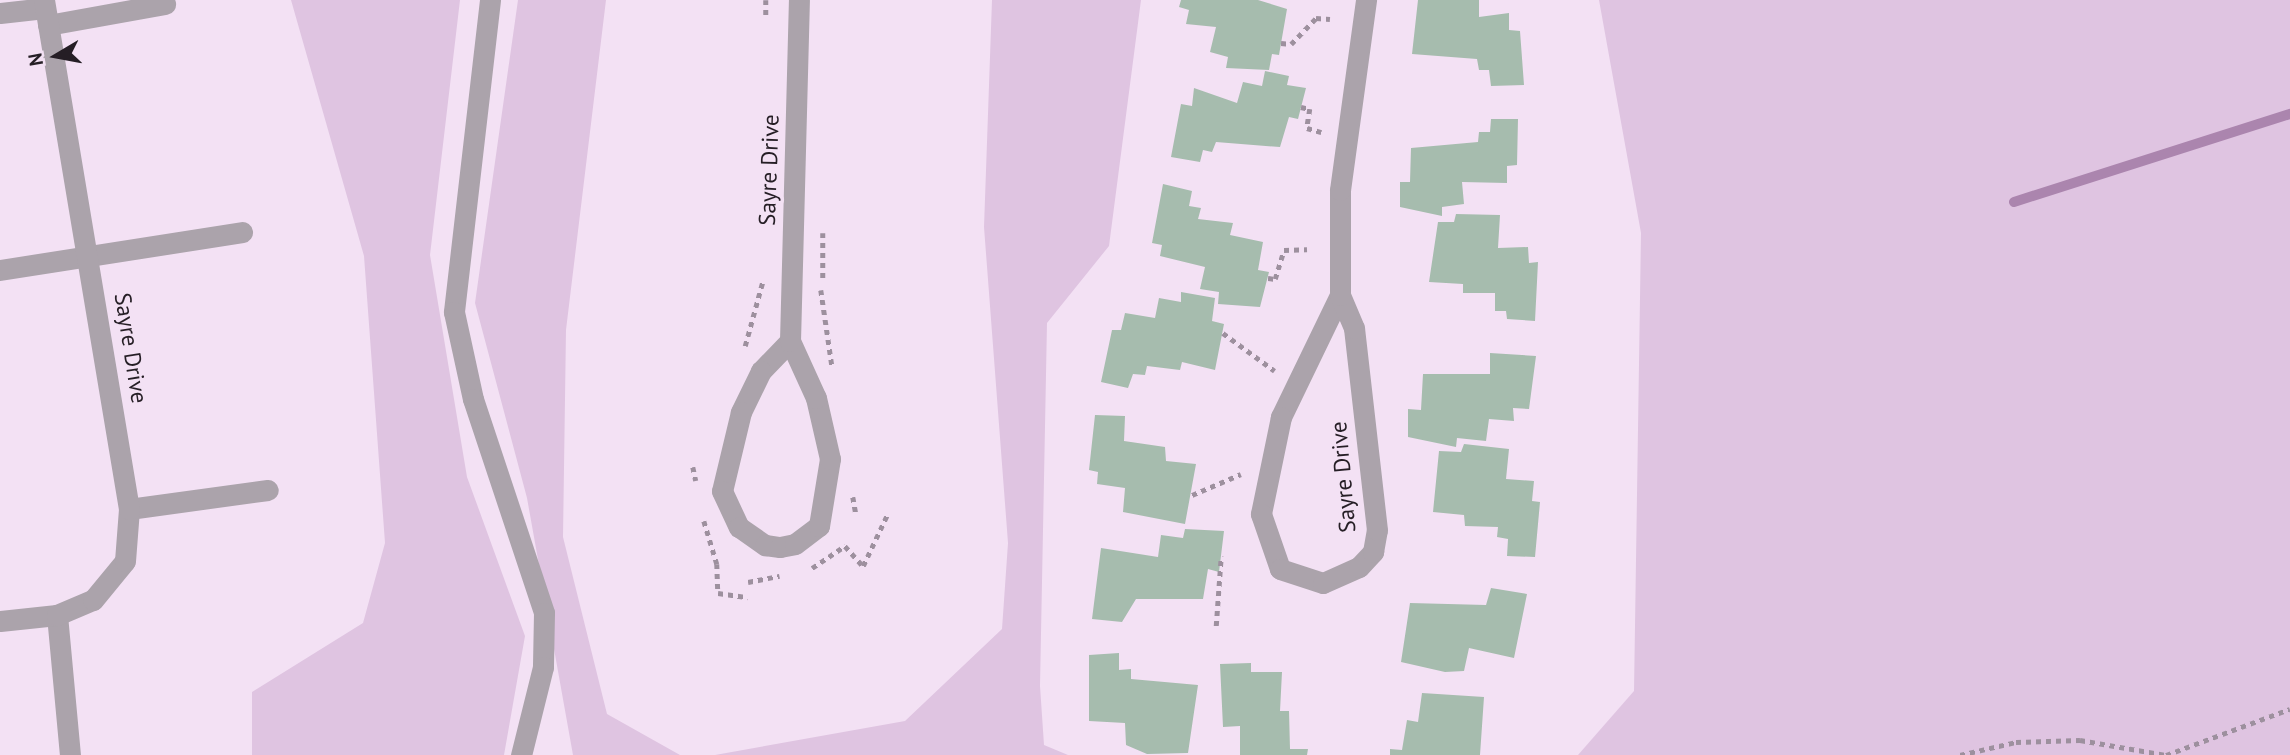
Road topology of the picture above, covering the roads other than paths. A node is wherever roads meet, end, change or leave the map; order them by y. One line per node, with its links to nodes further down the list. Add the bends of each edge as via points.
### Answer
1 (490, 0): 17 (street, via 454,312 460,356 544,613 542,667)
2 (799, 0): 11 (street, Sayre Drive)
3 (1366, 0): 10 (street, Sayre Drive, via 1340,190)
4 (165, 4): 5 (street)
5 (46, 11): 6 (street); 8 (street, Sayre Drive)
6 (0, 13)
7 (242, 232): 8 (street)
8 (89, 258): 9 (street); 13 (street, Sayre Drive)
9 (0, 270)
10 (1340, 295): 10 (street, Sayre Drive, via 1281,417 1261,514 1280,569 1323,583 1360,568 1373,552 1377,530 1354,328)
11 (790, 341): 11 (street, Sayre Drive, via 761,371 741,412 722,491 739,527 765,545 780,547 795,544 819,526 830,459 816,397)
12 (268, 490): 13 (street)
13 (129, 509): 14 (street, Sayre Drive, via 125,561 93,600)
14 (57, 615): 15 (street, Sayre Drive); 16 (street)
15 (0, 621)
16 (70, 755)
17 (521, 755)

